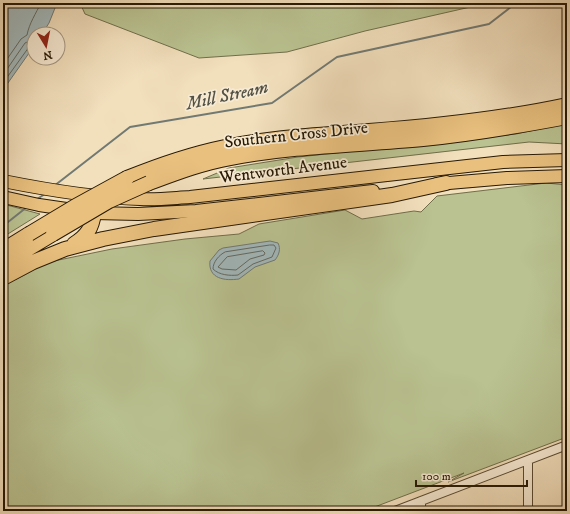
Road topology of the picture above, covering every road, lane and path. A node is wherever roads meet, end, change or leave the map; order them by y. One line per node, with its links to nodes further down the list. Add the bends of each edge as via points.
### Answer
1 (567, 105): 11 (highway, Southern Cross Drive, bridge, via 415,128 295,137 224,147 127,178)
2 (567, 117): 12 (highway, Southern Cross Drive, bridge, via 424,139 272,151 196,166 109,201)
3 (567, 160): 7 (main road, Wentworth Avenue, via 502,162 190,197 127,199)
4 (567, 176): 6 (main road, Wentworth Avenue)
5 (3, 182): 7 (main road, via 14,191)
6 (446, 183): 9 (main road, Wentworth Avenue, via 177,212); 10 (highway, via 392,195 154,229)
7 (45, 196): 8 (main road, Wentworth Avenue, via 26,203); 9 (main road, Wentworth Avenue)
8 (3, 197)
9 (94, 213): 10 (highway, via 87,234)
10 (65, 249): 13 (highway)
11 (3, 250)
12 (3, 264)
13 (3, 278)
14 (567, 445): 15 (street)
15 (528, 460): 16 (street); 19 (street)
16 (421, 501): 17 (street); 18 (street)
17 (395, 511)
18 (421, 511)
19 (528, 511)

